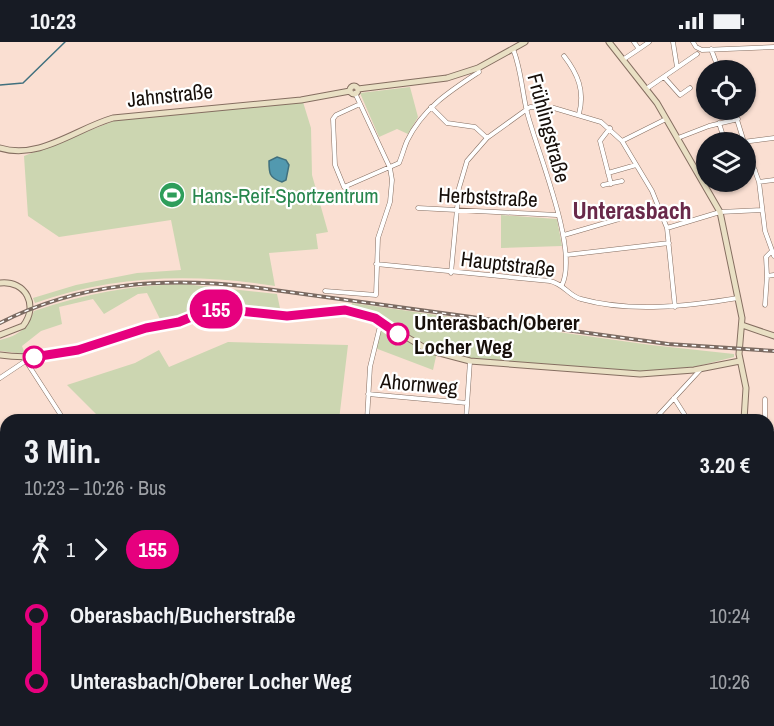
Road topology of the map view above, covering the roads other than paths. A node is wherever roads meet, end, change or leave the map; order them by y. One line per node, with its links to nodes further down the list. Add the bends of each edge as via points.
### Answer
1 (525, 42): 8 (street, Jahnstraße)
2 (609, 42): 13 (street)
3 (634, 42): 9 (street)
4 (649, 42): 9 (street)
5 (673, 42): 15 (street)
6 (693, 42): 10 (street, via 696,47)
7 (774, 47): 10 (street)
8 (513, 49): 16 (street, Jahnstraße); 23 (street, Frühlingstraße)
9 (639, 49): 13 (street)
10 (711, 50): 14 (street)
11 (697, 54): 15 (street)
12 (564, 56): 24 (street, via 580,82)
13 (624, 58): 19 (street)
14 (715, 60)
15 (678, 67): 17 (street)
16 (479, 70): 20 (street, Jahnstraße, via 434,81); 22 (street)
17 (664, 77): 18 (street, via 676,94); 19 (street)
18 (690, 88)
19 (646, 89): 25 (street)
20 (354, 91): 21 (street); 35 (street, Jahnstraße, via 301,100 113,118 88,125 39,150)
21 (360, 104): 37 (street); 37 (street, via 333,119 333,151 342,185)
22 (431, 106): 30 (street, via 447,123 471,125); 37 (street, via 415,126 399,163)
23 (526, 109): 24 (street, via 554,108); 30 (street); 49 (street, Frühlingstraße)
24 (579, 114): 28 (street)
25 (666, 119): 31 (street); 33 (street)
26 (733, 120): 27 (street)
27 (719, 123): 29 (street); 31 (street)
28 (610, 128): 33 (street); 39 (street, via 600,141)
29 (722, 132)
30 (487, 138): 46 (street, via 463,169)
31 (678, 138): 48 (street)
32 (774, 138): 34 (street)
33 (622, 141): 36 (street)
34 (756, 141)
35 (0, 148)
36 (636, 165): 39 (street); 51 (street)
37 (390, 168): 57 (street, via 391,195)
38 (756, 170): 42 (street)
39 (608, 173): 43 (street)
40 (774, 180): 42 (street)
41 (622, 181): 43 (street)
42 (759, 182): 47 (street)
43 (610, 184): 44 (street)
44 (603, 185)
45 (418, 208): 46 (street, Herbststraße)
46 (457, 211): 49 (street, Herbststraße); 58 (street)
47 (762, 211): 48 (street); 54 (street)
48 (720, 212): 51 (street); 64 (street)
49 (557, 215): 52 (street, Frühlingstraße)
50 (619, 219): 52 (street)
51 (667, 228): 53 (street)
52 (564, 235): 55 (street, Frühlingstraße)
53 (670, 243): 55 (street); 66 (street)
54 (771, 251): 56 (street); 60 (street, via 766,257)
55 (566, 255): 62 (street, Frühlingstraße)
56 (774, 256)
57 (376, 264): 58 (street, Hauptstraße); 63 (street, via 376,295)
58 (451, 273): 62 (street, Hauptstraße)
59 (774, 275): 60 (street)
60 (767, 276): 65 (street)
61 (0, 283): 69 (street, via 17,285 26,291 30,311 23,326)
62 (562, 285): 66 (street, Hauptstraße, via 580,299)
63 (325, 291)
64 (738, 298): 66 (street, Hauptstraße); 68 (street)
65 (765, 305)
66 (675, 307)
67 (381, 321): 72 (street, via 345,310 287,316 211,309 78,350); 74 (street, via 428,350); 77 (street)
68 (742, 325): 70 (street); 73 (street)
69 (0, 335)
70 (774, 336)
71 (0, 356): 72 (street)
72 (24, 360): 76 (street); 81 (street)
73 (740, 361): 75 (street); 86 (street, via 746,388)
74 (470, 362): 75 (street, via 619,374); 80 (street)
75 (701, 368): 78 (street)
76 (0, 378)
77 (368, 394): 80 (street, Ahornweg); 82 (street)
78 (674, 398): 84 (street); 85 (street)
79 (765, 399): 87 (street)
80 (467, 403): 83 (street)
81 (60, 414)
82 (366, 414)
83 (466, 414)
84 (659, 414)
85 (684, 414)
86 (744, 414)
87 (765, 414)

